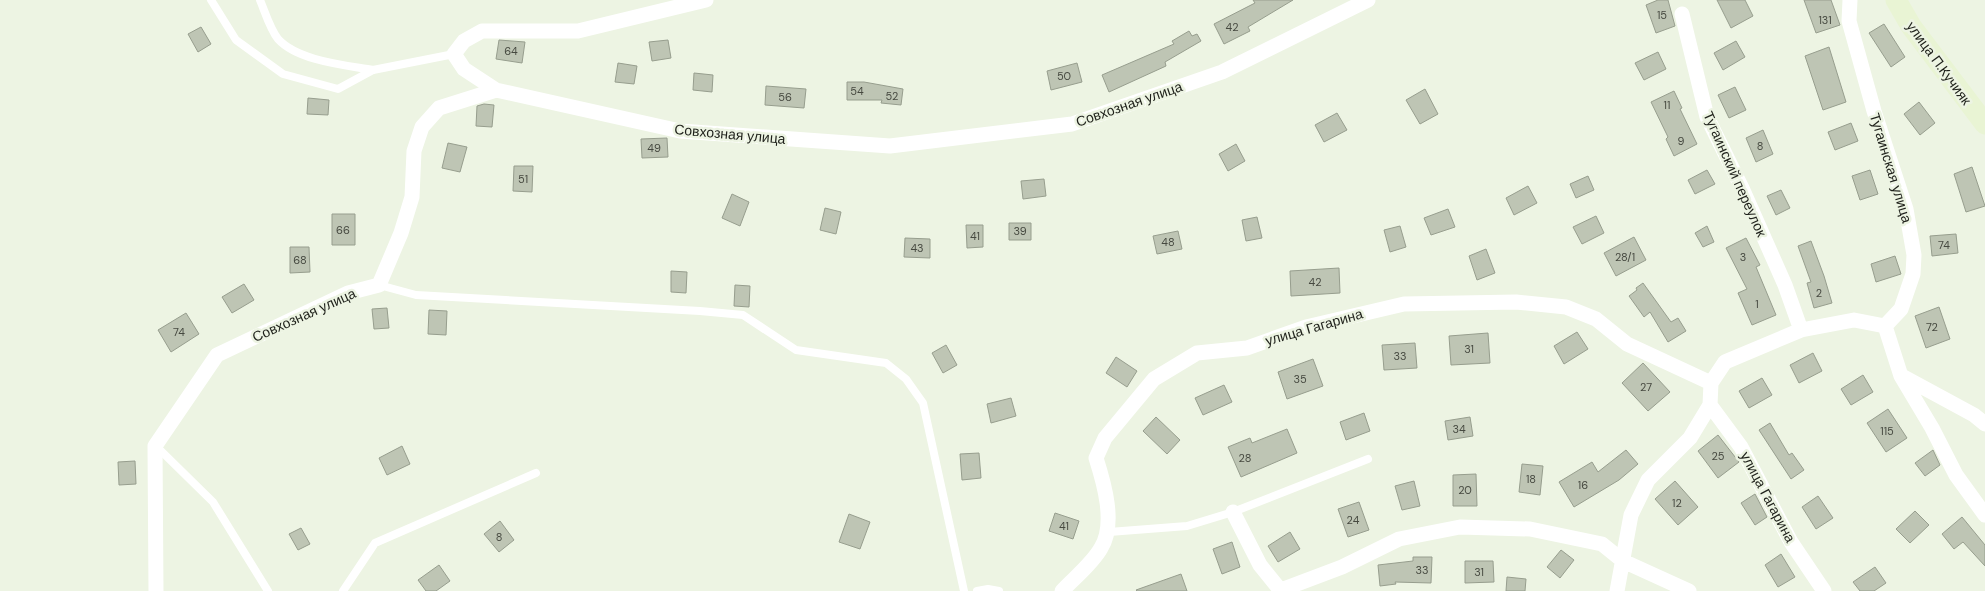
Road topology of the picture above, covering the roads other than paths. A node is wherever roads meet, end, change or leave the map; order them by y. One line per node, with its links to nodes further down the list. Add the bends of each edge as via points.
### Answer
1 (212, 0): 9 (lane, via 236,40 283,74 338,89)
2 (260, 0): 9 (lane, via 278,38 292,50 333,63)
3 (706, 0): 8 (street, via 578,32 482,31 464,41)
4 (1368, 0): 10 (street, Совхозная улица, via 1222,72 1072,124 890,146 680,131)
5 (1850, 0): 13 (street, Тугаинская улица, via 1850,21 1874,111 1906,209 1914,255 1913,274 1900,309)
6 (1896, 0): 11 (street, улица П.Кучияк, via 1911,26)
7 (1682, 14): 14 (street, Тугаинский переулок, via 1707,116 1785,285)
8 (454, 54): 9 (lane); 10 (street, via 464,69)
9 (373, 70)
10 (496, 90): 12 (street, via 439,108 422,127 414,151 412,197)
11 (1985, 124)
12 (379, 285): 19 (street, Совхозная улица, via 348,293 217,355); 30 (lane, via 416,295 742,316 796,350 886,363 906,379 923,402)
13 (1885, 326): 14 (street, via 1854,320); 15 (street)
14 (1801, 330): 16 (street, via 1725,362)
15 (1901, 376): 18 (street); 23 (street, via 1956,475)
16 (1711, 382): 17 (street); 24 (street, улица Гагарина, via 1627,344 1589,316 1566,307 1516,302 1404,304 1306,327 1247,348 1197,354 1154,379 1105,438 1096,458 1105,485)
17 (1710, 406): 25 (street, via 1690,438 1648,480 1631,515); 36 (street, улица Гагарина, via 1741,447 1791,542)
18 (1985, 424)
19 (155, 446): 27 (street); 28 (lane, via 213,502)
20 (1368, 459): 22 (lane)
21 (536, 473): 29 (lane, via 375,543)
22 (1233, 512): 24 (lane, via 1187,526); 26 (street, via 1260,565)
23 (1985, 515)
24 (1109, 532): 33 (street, via 1101,549)
25 (1622, 561): 26 (street, via 1602,544 1530,530 1460,527 1399,539 1342,567); 34 (street); 35 (street)
26 (1281, 590)
27 (156, 591)
28 (268, 591)
29 (344, 591)
30 (964, 591)
31 (978, 591): 32 (lane, via 988,588)
32 (999, 591)
33 (1062, 591)
34 (1617, 591)
35 (1690, 591)
36 (1824, 591)

